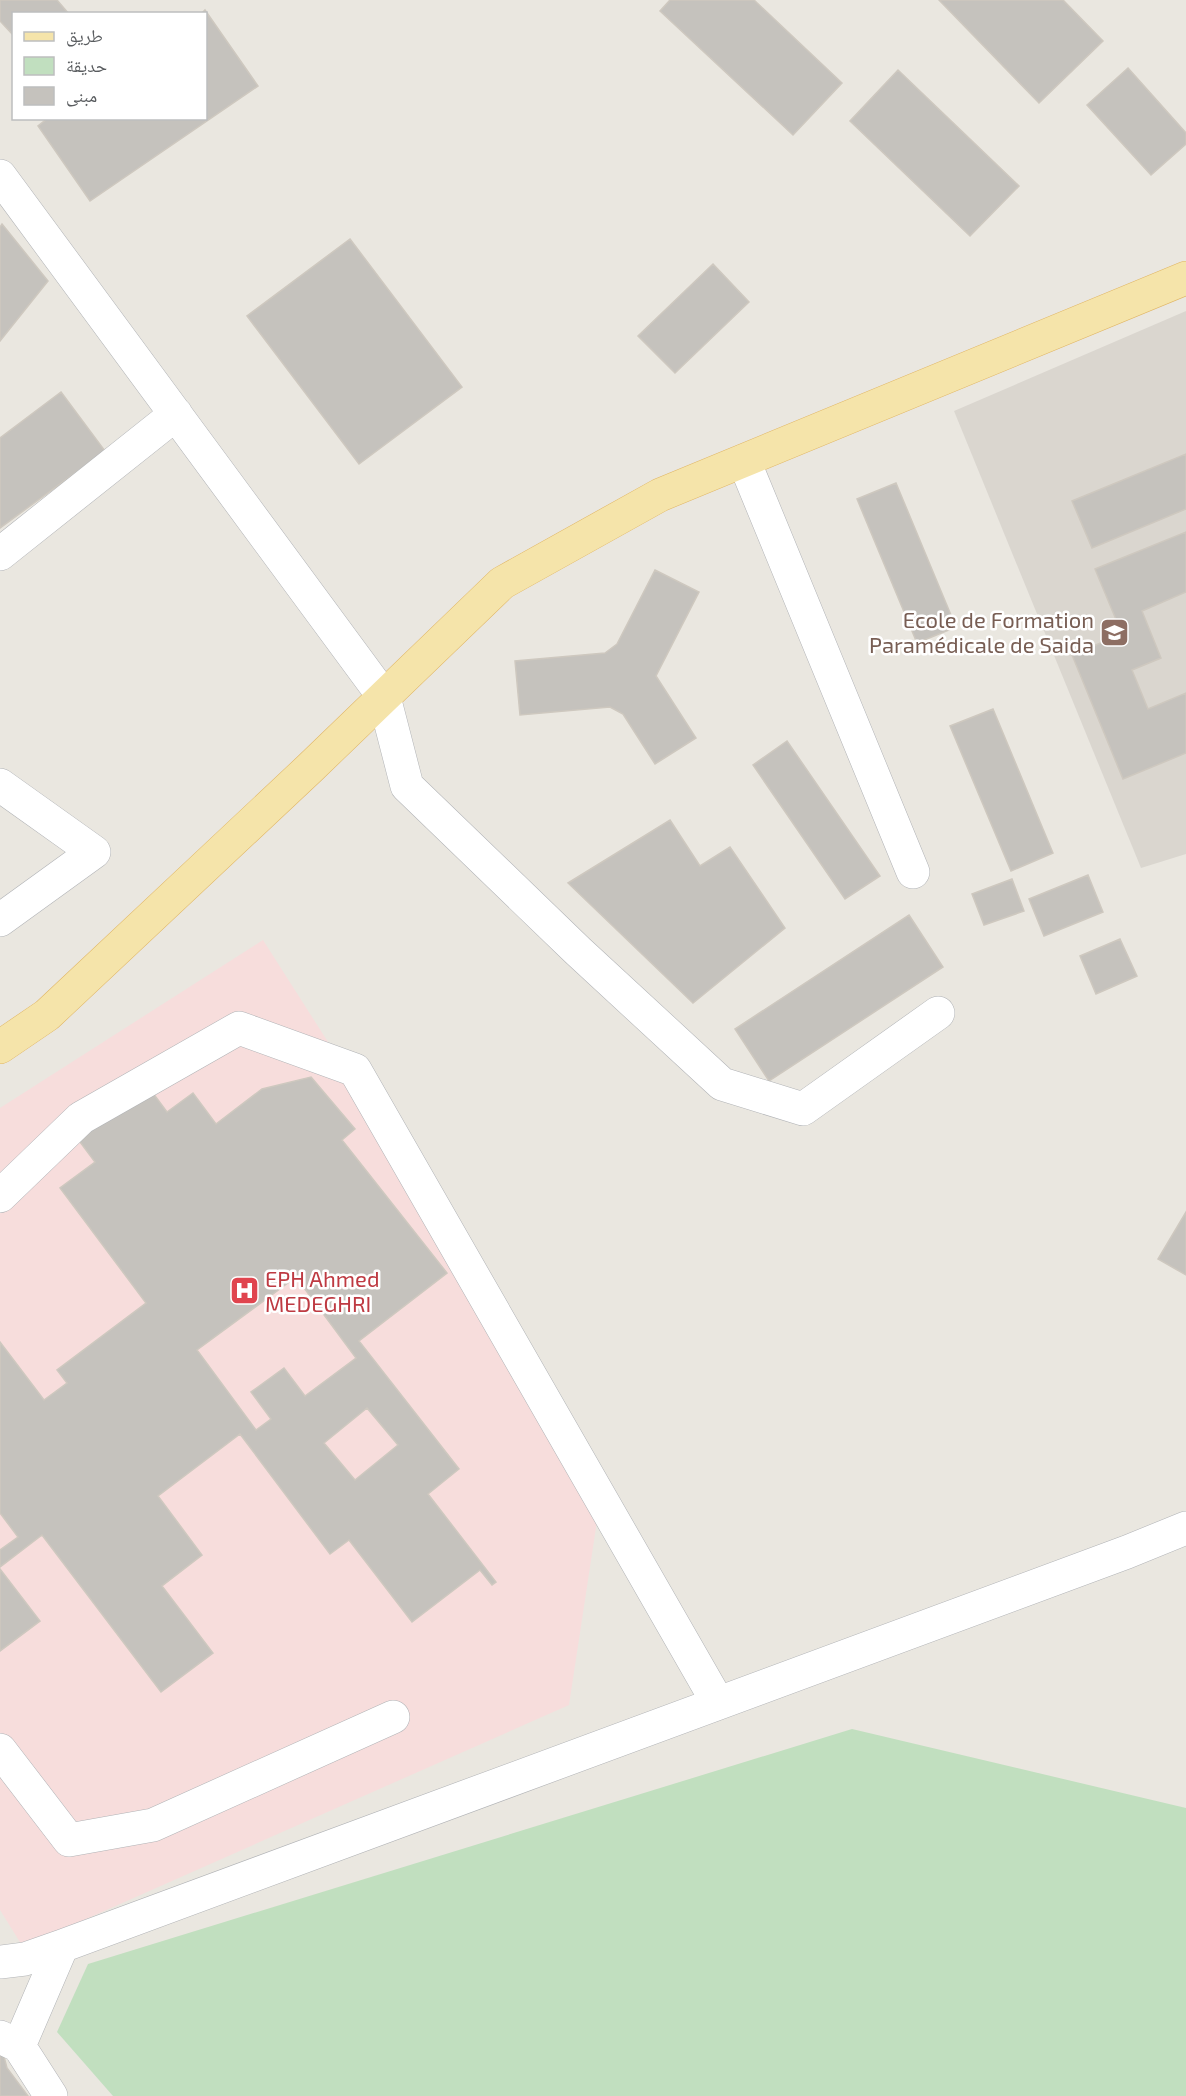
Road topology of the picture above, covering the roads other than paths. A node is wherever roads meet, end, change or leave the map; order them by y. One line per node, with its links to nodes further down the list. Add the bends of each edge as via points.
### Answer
1 (0, 176): 3 (street)
2 (1186, 278): 4 (main road)
3 (176, 414): 5 (street); 6 (street)
4 (744, 461): 6 (main road, via 660,495 502,583); 8 (street)
5 (0, 554)
6 (384, 697): 10 (street, via 407,786 722,1084 803,1109); 11 (main road, via 47,1016)
7 (0, 785): 9 (street, via 94,852)
8 (913, 872)
9 (0, 920)
10 (938, 1014)
11 (0, 1047)
12 (0, 1196): 14 (street, via 81,1118 239,1028 355,1070)
13 (1186, 1528): 14 (street)
14 (718, 1703): 17 (street)
15 (393, 1717): 16 (street, via 153,1825 69,1840)
16 (0, 1750)
17 (62, 1946): 18 (street, via 25,1959); 19 (street)
18 (0, 1962)
19 (9, 2042): 20 (street)
20 (51, 2096)

